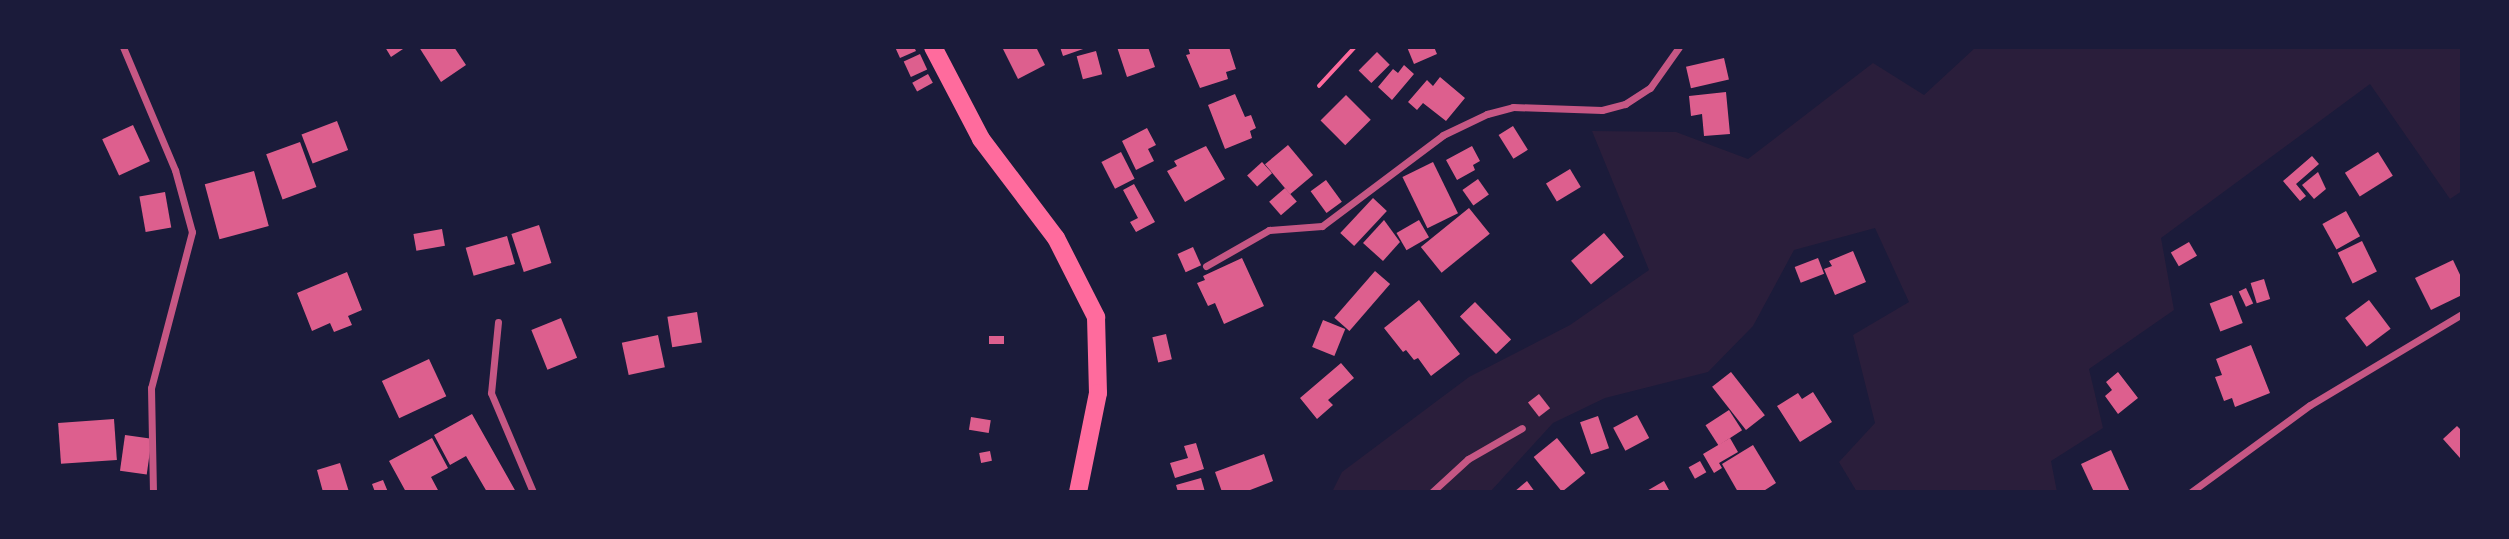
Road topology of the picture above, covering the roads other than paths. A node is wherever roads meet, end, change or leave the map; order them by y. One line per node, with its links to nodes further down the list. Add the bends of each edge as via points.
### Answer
1 (123, 47): 8 (street, via 175,170 192,232 151,388)
2 (933, 47): 10 (main road, via 981,138 1056,239 1096,317 1098,393)
3 (1679, 47): 4 (street, via 1650,88 1625,104 1602,110 1513,107 1487,114 1443,135 1322,226 1269,230)
4 (1206, 266)
5 (2462, 314): 12 (street, via 2310,405)
6 (498, 322): 9 (street, via 491,393)
7 (1522, 428): 11 (street, via 1468,458)
8 (153, 492)
9 (533, 492)
10 (1078, 492)
11 (1432, 492)
12 (2191, 492)

